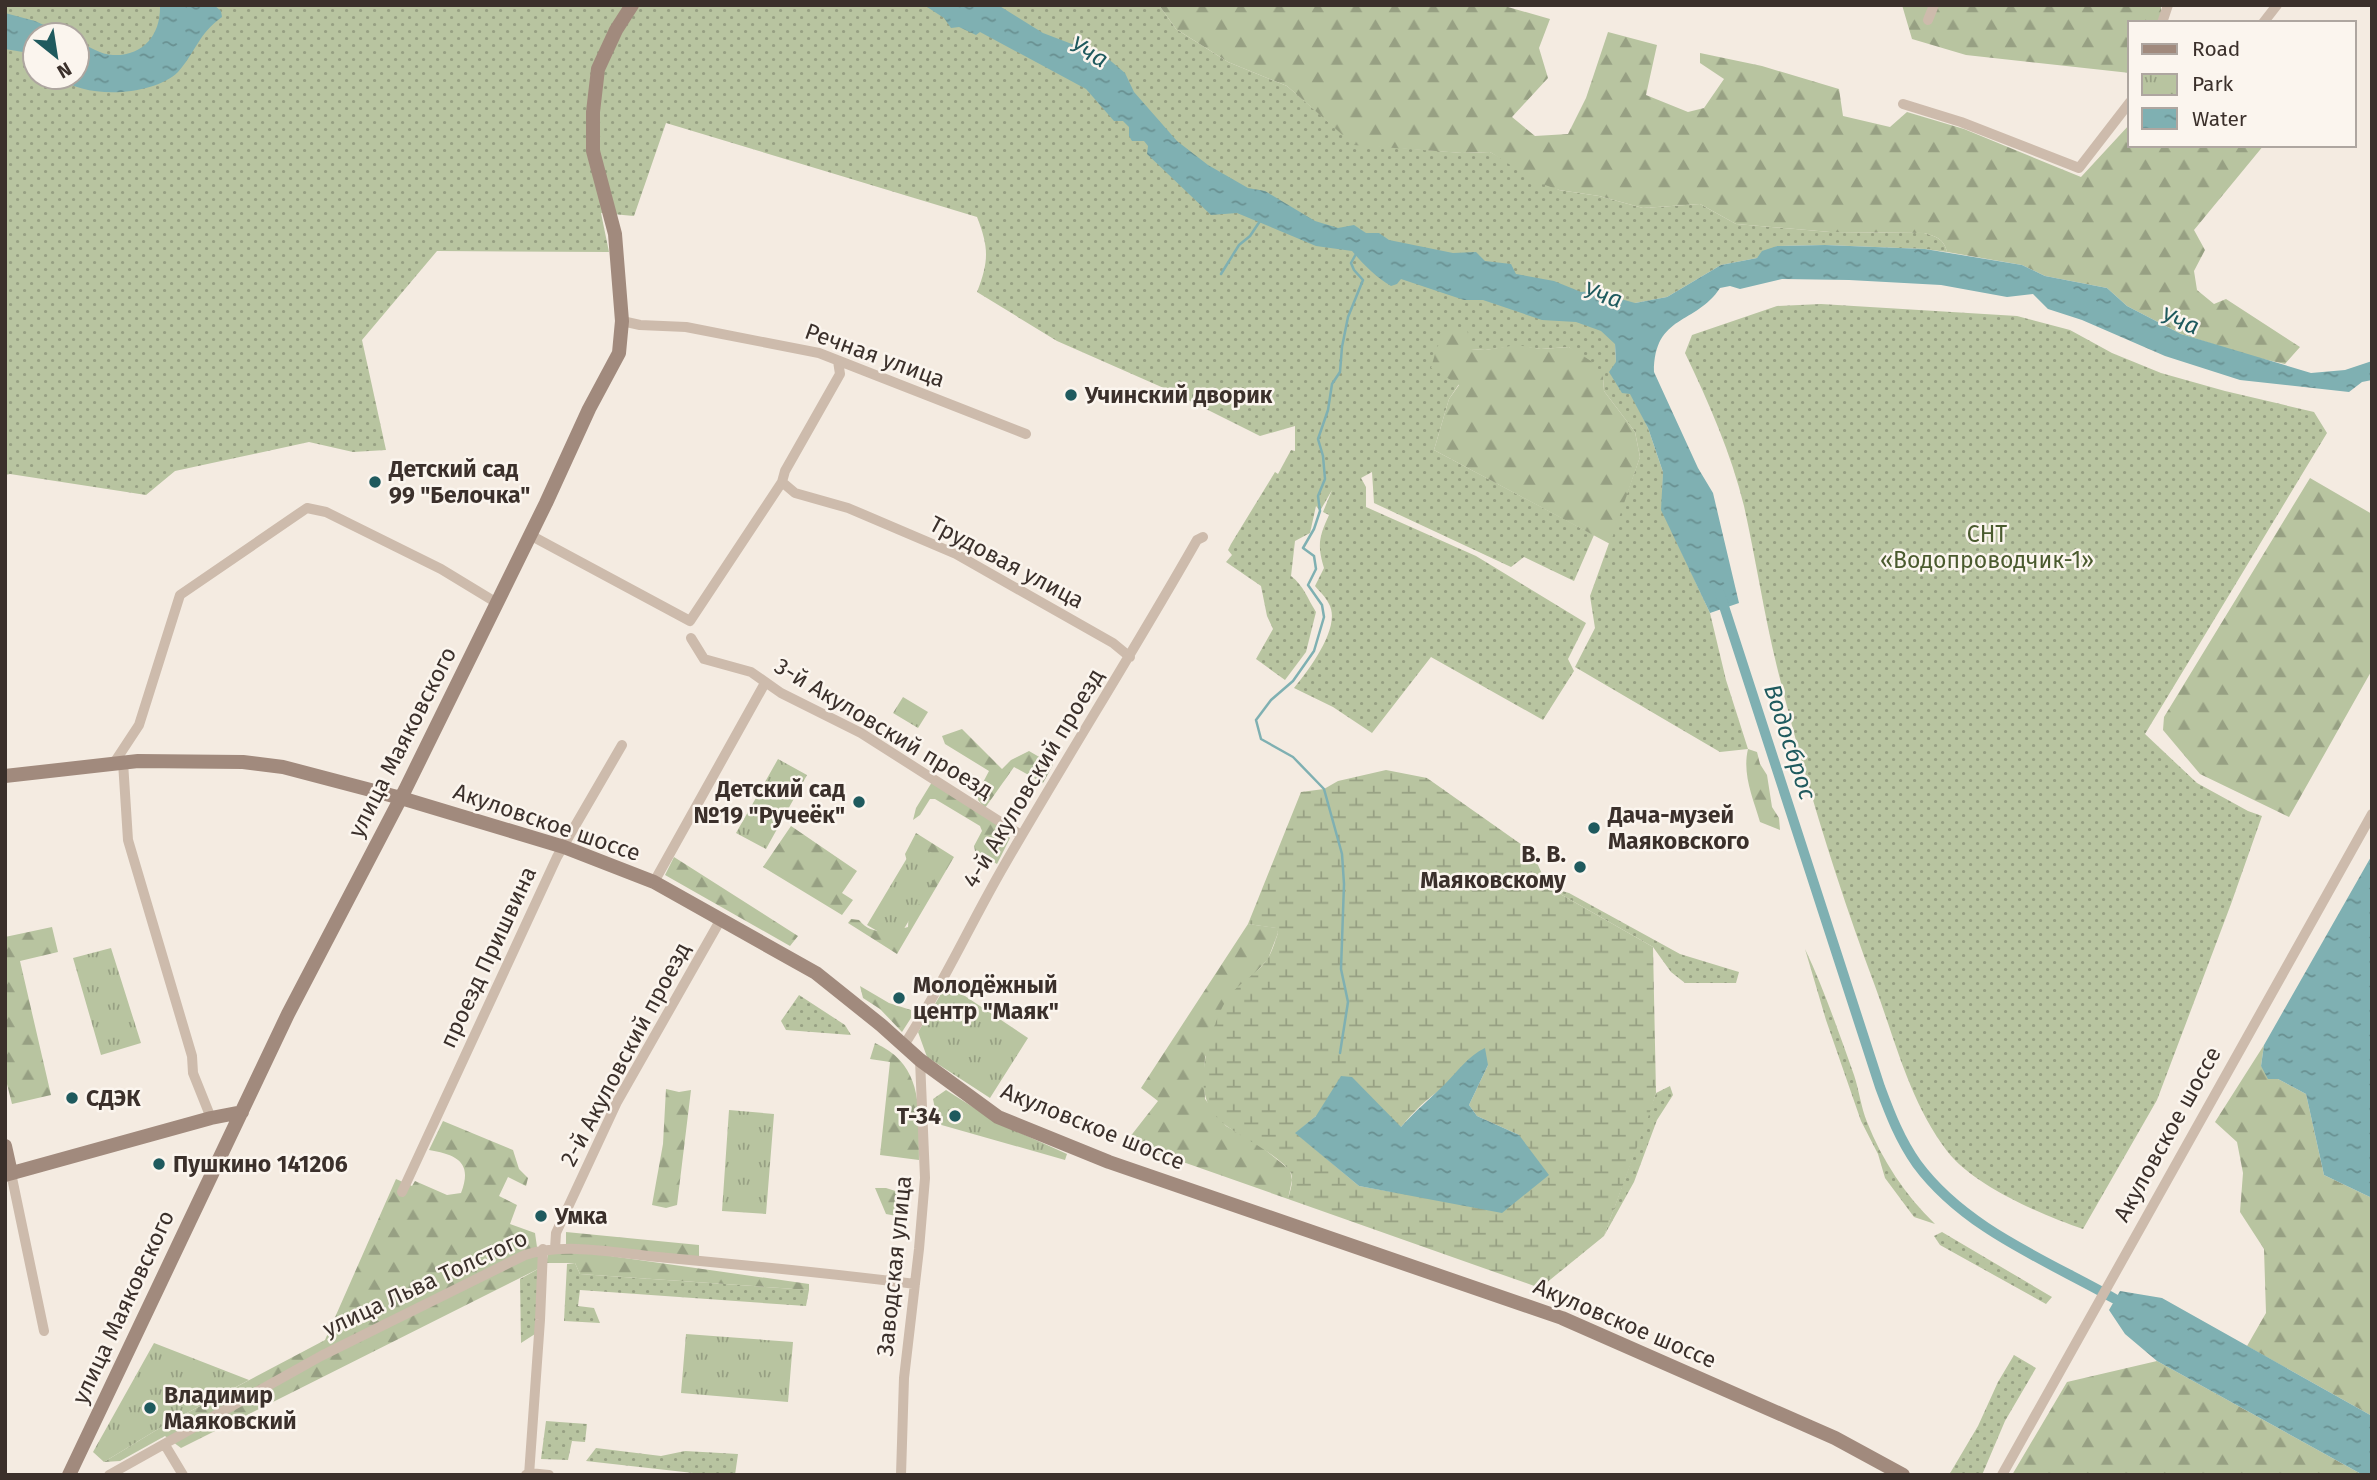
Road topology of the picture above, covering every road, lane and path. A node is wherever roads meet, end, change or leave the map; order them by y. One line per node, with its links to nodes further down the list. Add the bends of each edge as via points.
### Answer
1 (632, 5): 8 (street, улица Маяковского, via 598,69 593,112 593,151 615,234)
2 (1934, 5): 4 (street)
3 (2277, 5): 5 (street)
4 (1928, 20)
5 (2265, 21)
6 (1903, 104): 7 (street, via 2079,169)
7 (2128, 105)
8 (622, 321): 9 (street, Речная улица, via 687,327 819,353); 12 (street, улица Маяковского, via 619,353)
9 (838, 361): 10 (street, Речная улица); 11 (street, via 840,374)
10 (1026, 434)
11 (782, 482): 12 (street, via 690,621); 16 (street, Трудовая улица, via 794,493 848,508 956,554)
12 (530, 535): 14 (street, улица Маяковского)
13 (1203, 537): 16 (street, 4-й Акуловский проезд, via 1197,540)
14 (497, 603): 19 (street, via 441,569 326,512 307,508 180,595 139,725); 21 (street, улица Маяковского)
15 (691, 638): 17 (street, 3-й Акуловский проезд, via 704,659 751,672)
16 (1130, 657): 23 (street, 4-й Акуловский проезд)
17 (765, 683): 23 (street, 3-й Акуловский проезд, via 861,733); 25 (street)
18 (622, 746): 24 (street, проезд Пришвина)
19 (119, 763): 20 (street, Акуловское шоссе); 21 (street, Акуловское шоссе, via 243,762 283,767); 30 (street, via 128,840 192,1056 193,1073)
20 (5, 776)
21 (401, 798): 24 (street, Акуловское шоссе); 29 (street, улица Маяковского)
22 (2372, 814): 45 (street, Акуловское шоссе)
23 (1021, 835): 27 (street, 4-й Акуловский проезд)
24 (564, 847): 25 (street, Акуловское шоссе); 33 (street, проезд Пришвина)
25 (654, 882): 26 (street, Акуловское шоссе)
26 (721, 919): 27 (street, Акуловское шоссе, via 816,972); 34 (street, 2-й Акуловский проезд, via 617,1102)
27 (904, 1045): 28 (street, Акуловское шоссе)
28 (920, 1060): 35 (street, Заводская улица, via 925,1178); 44 (street, Акуловское шоссе, via 998,1117 1109,1161 1562,1318 1835,1438)
29 (242, 1112): 30 (street); 38 (street, улица Маяковского)
30 (211, 1118): 32 (street)
31 (5, 1146): 32 (street)
32 (8, 1174): 36 (street)
33 (402, 1192)
34 (549, 1249): 35 (street, улица Льва Толстого); 37 (street, улица Льва Толстого, via 525,1255 321,1356); 39 (street, 2-й Акуловский проезд)
35 (915, 1284): 43 (street, Заводская улица, via 904,1378)
36 (44, 1331)
37 (165, 1445): 40 (street, улица Льва Толстого); 41 (street)
38 (72, 1473)
39 (528, 1474): 42 (street)
40 (108, 1475)
41 (183, 1475)
42 (549, 1475)
43 (901, 1475)
44 (1903, 1475)
45 (2002, 1475)

